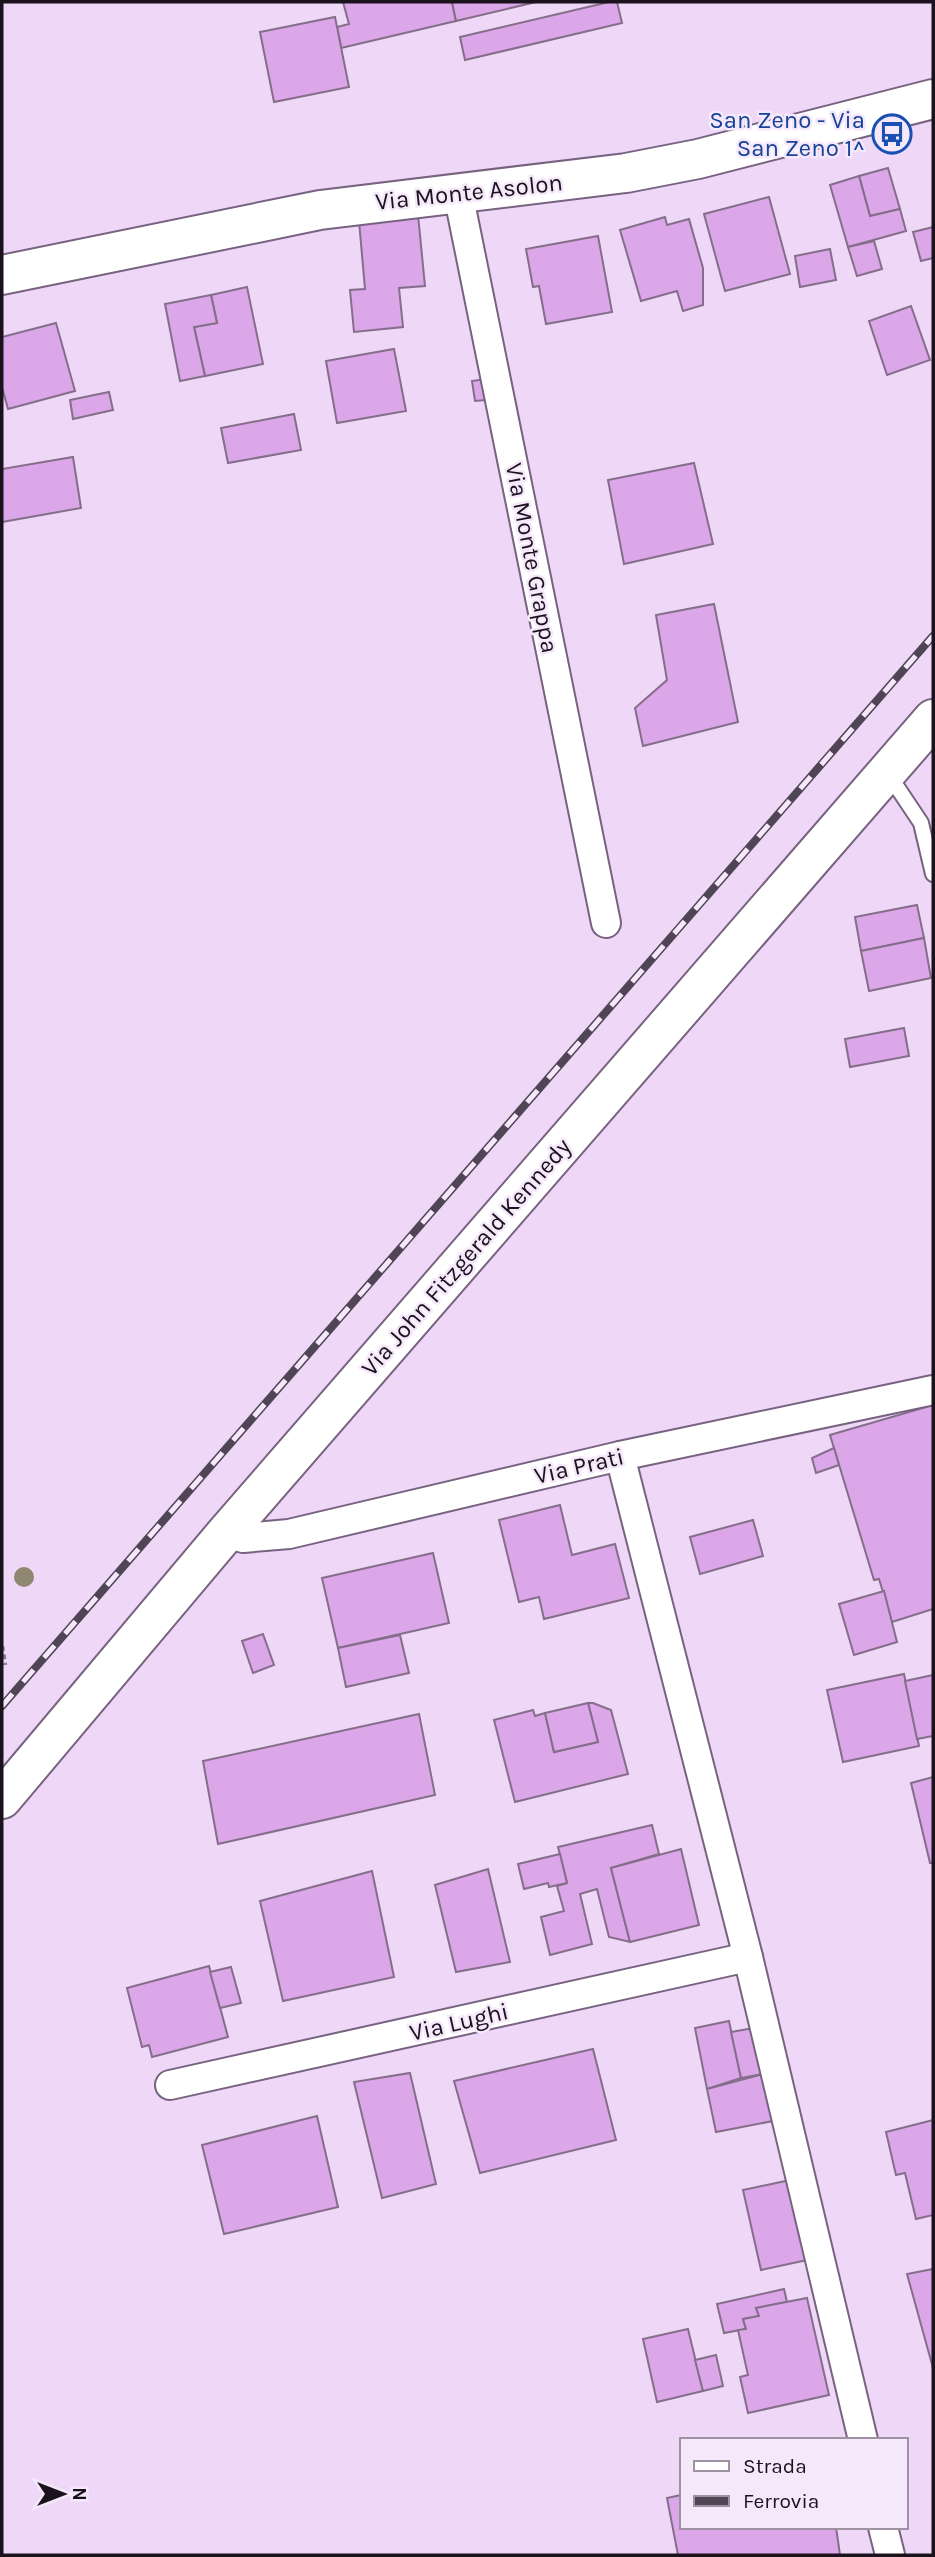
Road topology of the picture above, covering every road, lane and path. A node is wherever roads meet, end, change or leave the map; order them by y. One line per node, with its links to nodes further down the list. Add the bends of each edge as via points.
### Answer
1 (933, 99): 2 (main road, Via Monte Asolon, via 674,164)
2 (458, 193): 3 (main road, Via Monte Asolon, via 320,210); 7 (street, Via Monte Grappa)
3 (2, 275)
4 (933, 719): 5 (main road, Via John Fitzgerald Kennedy)
5 (887, 771): 6 (lane, via 921,823); 10 (main road, Via John Fitzgerald Kennedy)
6 (933, 874)
7 (606, 923)
8 (933, 1390): 9 (street, Via Prati)
9 (620, 1456): 10 (street, Via Prati, via 289,1534 243,1538); 14 (street)
10 (226, 1533): 13 (main road, Via John Fitzgerald Kennedy)
11 (2, 1646): 12 (path)
12 (5, 1665)
13 (2, 1799)
14 (748, 1957): 15 (street, Via Lughi); 16 (street)
15 (170, 2085)
16 (863, 2438)
17 (884, 2529): 18 (street)
18 (890, 2555)

